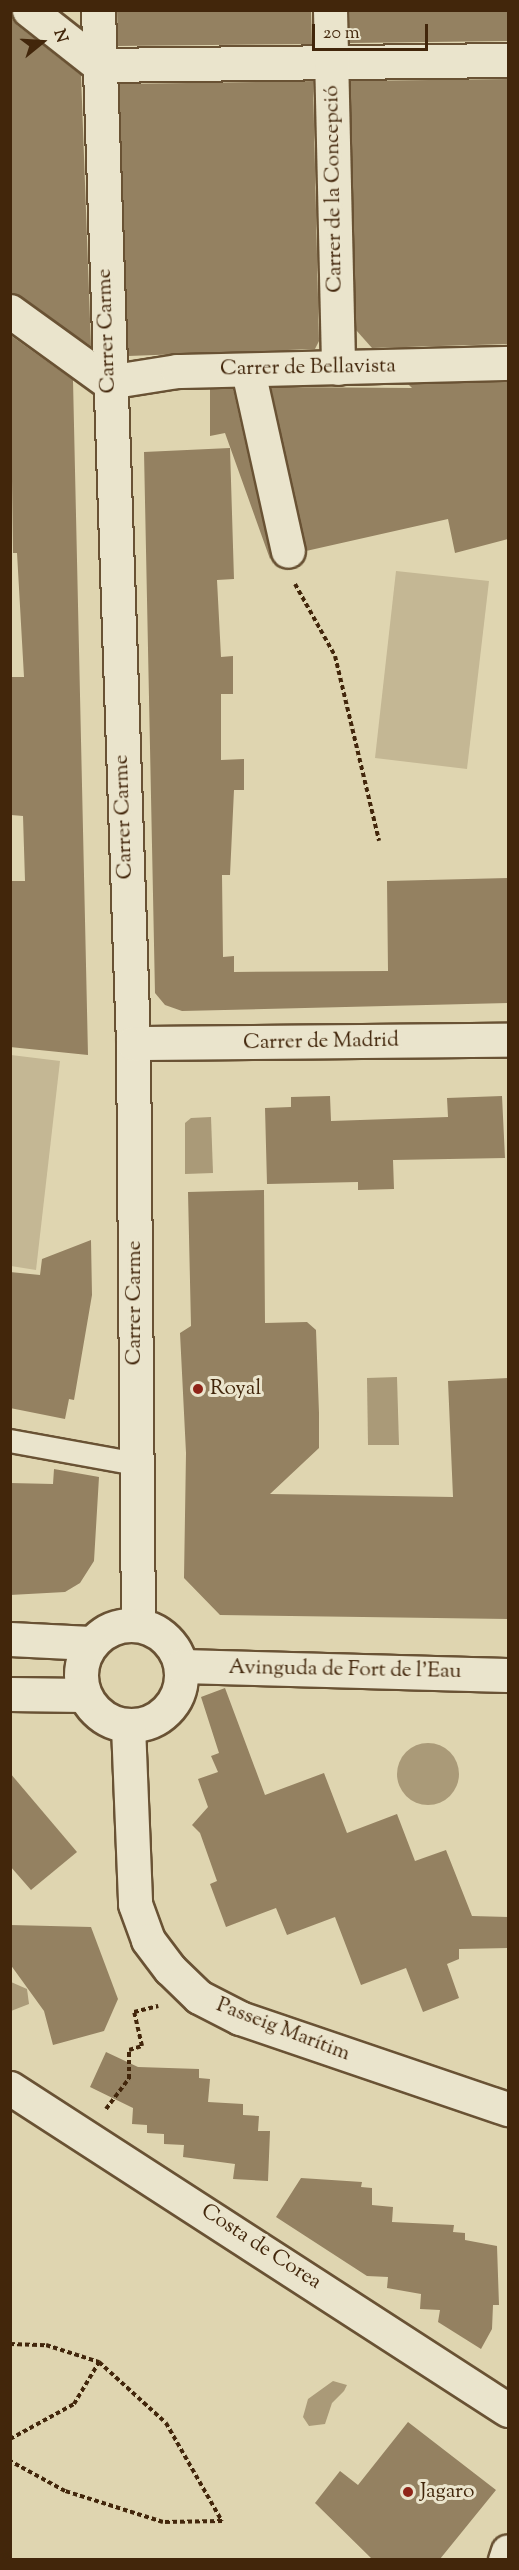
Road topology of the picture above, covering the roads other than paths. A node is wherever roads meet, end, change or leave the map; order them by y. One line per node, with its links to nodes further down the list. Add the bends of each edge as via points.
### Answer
1 (29, 10): 6 (street)
2 (98, 10): 6 (street, Carrer Carme)
3 (330, 10): 5 (street, Carrer de la Concepció)
4 (508, 60): 5 (street)
5 (332, 61): 6 (street); 9 (street, Carrer de la Concepció)
6 (99, 65): 11 (street, Carrer Carme)
7 (10, 311): 11 (street)
8 (508, 363): 9 (street, Carrer de Bellavista)
9 (338, 368): 10 (street, Carrer de Bellavista)
10 (248, 371): 11 (street, Carrer de Bellavista, via 177,371); 12 (street)
11 (108, 382): 14 (street, Carrer Carme)
12 (288, 551)
13 (508, 1040): 14 (street, Carrer de Madrid)
14 (133, 1043): 16 (street, Carrer Carme)
15 (10, 1441): 16 (lane)
16 (136, 1464): 17 (street, Carrer Carme)
17 (138, 1624): 19 (street, via 118,1625); 20 (street, via 164,1636)
18 (10, 1639): 19 (street)
19 (90, 1643): 23 (street, via 80,1667)
20 (181, 1666): 21 (street, Avinguda de Fort de l'Eau); 24 (street, via 179,1691 166,1712 150,1723)
21 (508, 1675)
22 (10, 1694): 23 (street)
23 (84, 1695): 24 (street, via 95,1712)
24 (128, 1726): 26 (street, Passeig Marítim, via 135,1904 148,1940 199,1997 240,2018)
25 (10, 2088): 27 (street, Costa de Corea)
26 (508, 2109)
27 (508, 2410)
28 (508, 2551): 29 (street)
29 (505, 2559)

